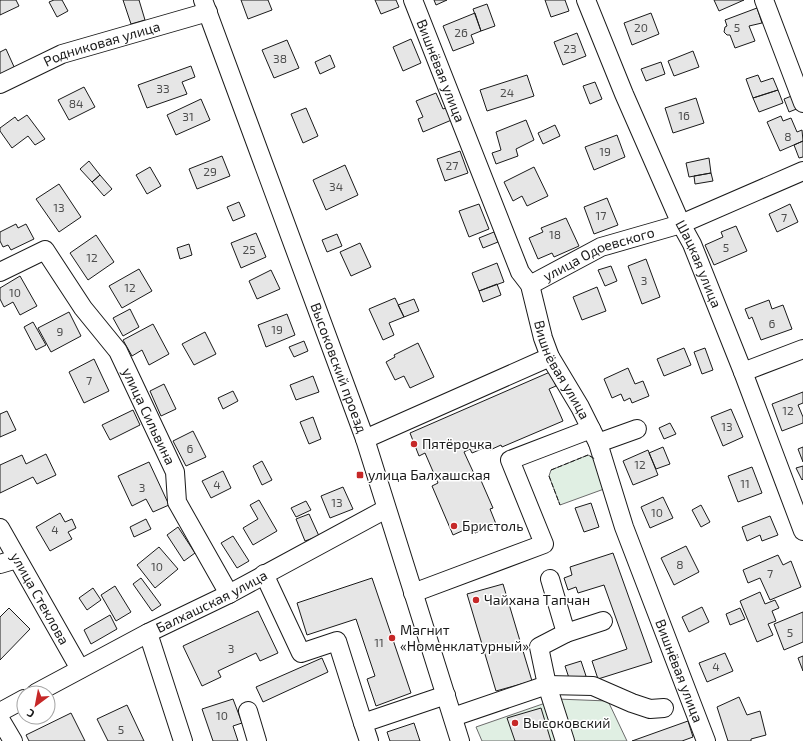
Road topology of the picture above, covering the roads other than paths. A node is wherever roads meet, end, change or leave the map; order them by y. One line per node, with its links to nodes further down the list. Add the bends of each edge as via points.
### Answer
1 (413, 0): 11 (street, Вишнёвая улица, via 520,272)
2 (586, 0): 9 (street, Шацкая улица)
3 (764, 0): 5 (street)
4 (206, 6): 6 (street, Родниковая улица, via 62,54); 17 (street, Высоковский проезд)
5 (799, 81): 7 (street)
6 (0, 84)
7 (803, 103)
8 (803, 171): 9 (street, улица Одоевского)
9 (681, 224): 11 (street, улица Одоевского, via 601,247); 14 (street, Шацкая улица, via 692,244)
10 (0, 272): 25 (street, улица Сильвина, via 45,250 83,308 118,351 175,472 177,502)
11 (530, 285): 13 (street, Вишнёвая улица)
12 (803, 349): 14 (street)
13 (550, 357): 16 (street, Вишнёвая улица); 17 (street)
14 (743, 372): 20 (street, Шацкая улица)
15 (637, 429): 16 (street)
16 (595, 436): 24 (street, via 510,460 544,544); 46 (street, Вишнёвая улица, via 624,527)
17 (365, 439): 18 (street, Высоковский проезд)
18 (386, 509): 22 (street, Балхашская улица); 24 (street, Высоковский проезд)
19 (0, 528): 21 (street, улица Стеклова)
20 (803, 531)
21 (8, 561): 29 (street, улица Стеклова)
22 (264, 574): 25 (street, Балхашская улица); 39 (street, via 301,653 337,641)
23 (550, 579): 28 (street)
24 (413, 593): 32 (street, Высоковский проезд)
25 (229, 594): 27 (street, Балхашская улица)
26 (603, 621): 28 (street)
27 (148, 633): 29 (street, Балхашская улица); 41 (street)
28 (566, 633): 31 (street, via 538,647)
29 (80, 669): 30 (street, Балхашская улица)
30 (51, 685)
31 (547, 686): 34 (street, via 593,686 650,709); 37 (street); 45 (street)
32 (446, 695): 37 (street, Высоковский проезд); 39 (street)
33 (16, 703): 35 (street)
34 (664, 708)
35 (0, 712)
36 (248, 712): 42 (street)
37 (453, 716): 44 (street, Высоковский проезд)
38 (0, 719): 40 (street)
39 (363, 723): 43 (street)
40 (13, 741)
41 (183, 741)
42 (257, 741)
43 (369, 741)
44 (460, 741)
45 (565, 741)
46 (706, 741)

